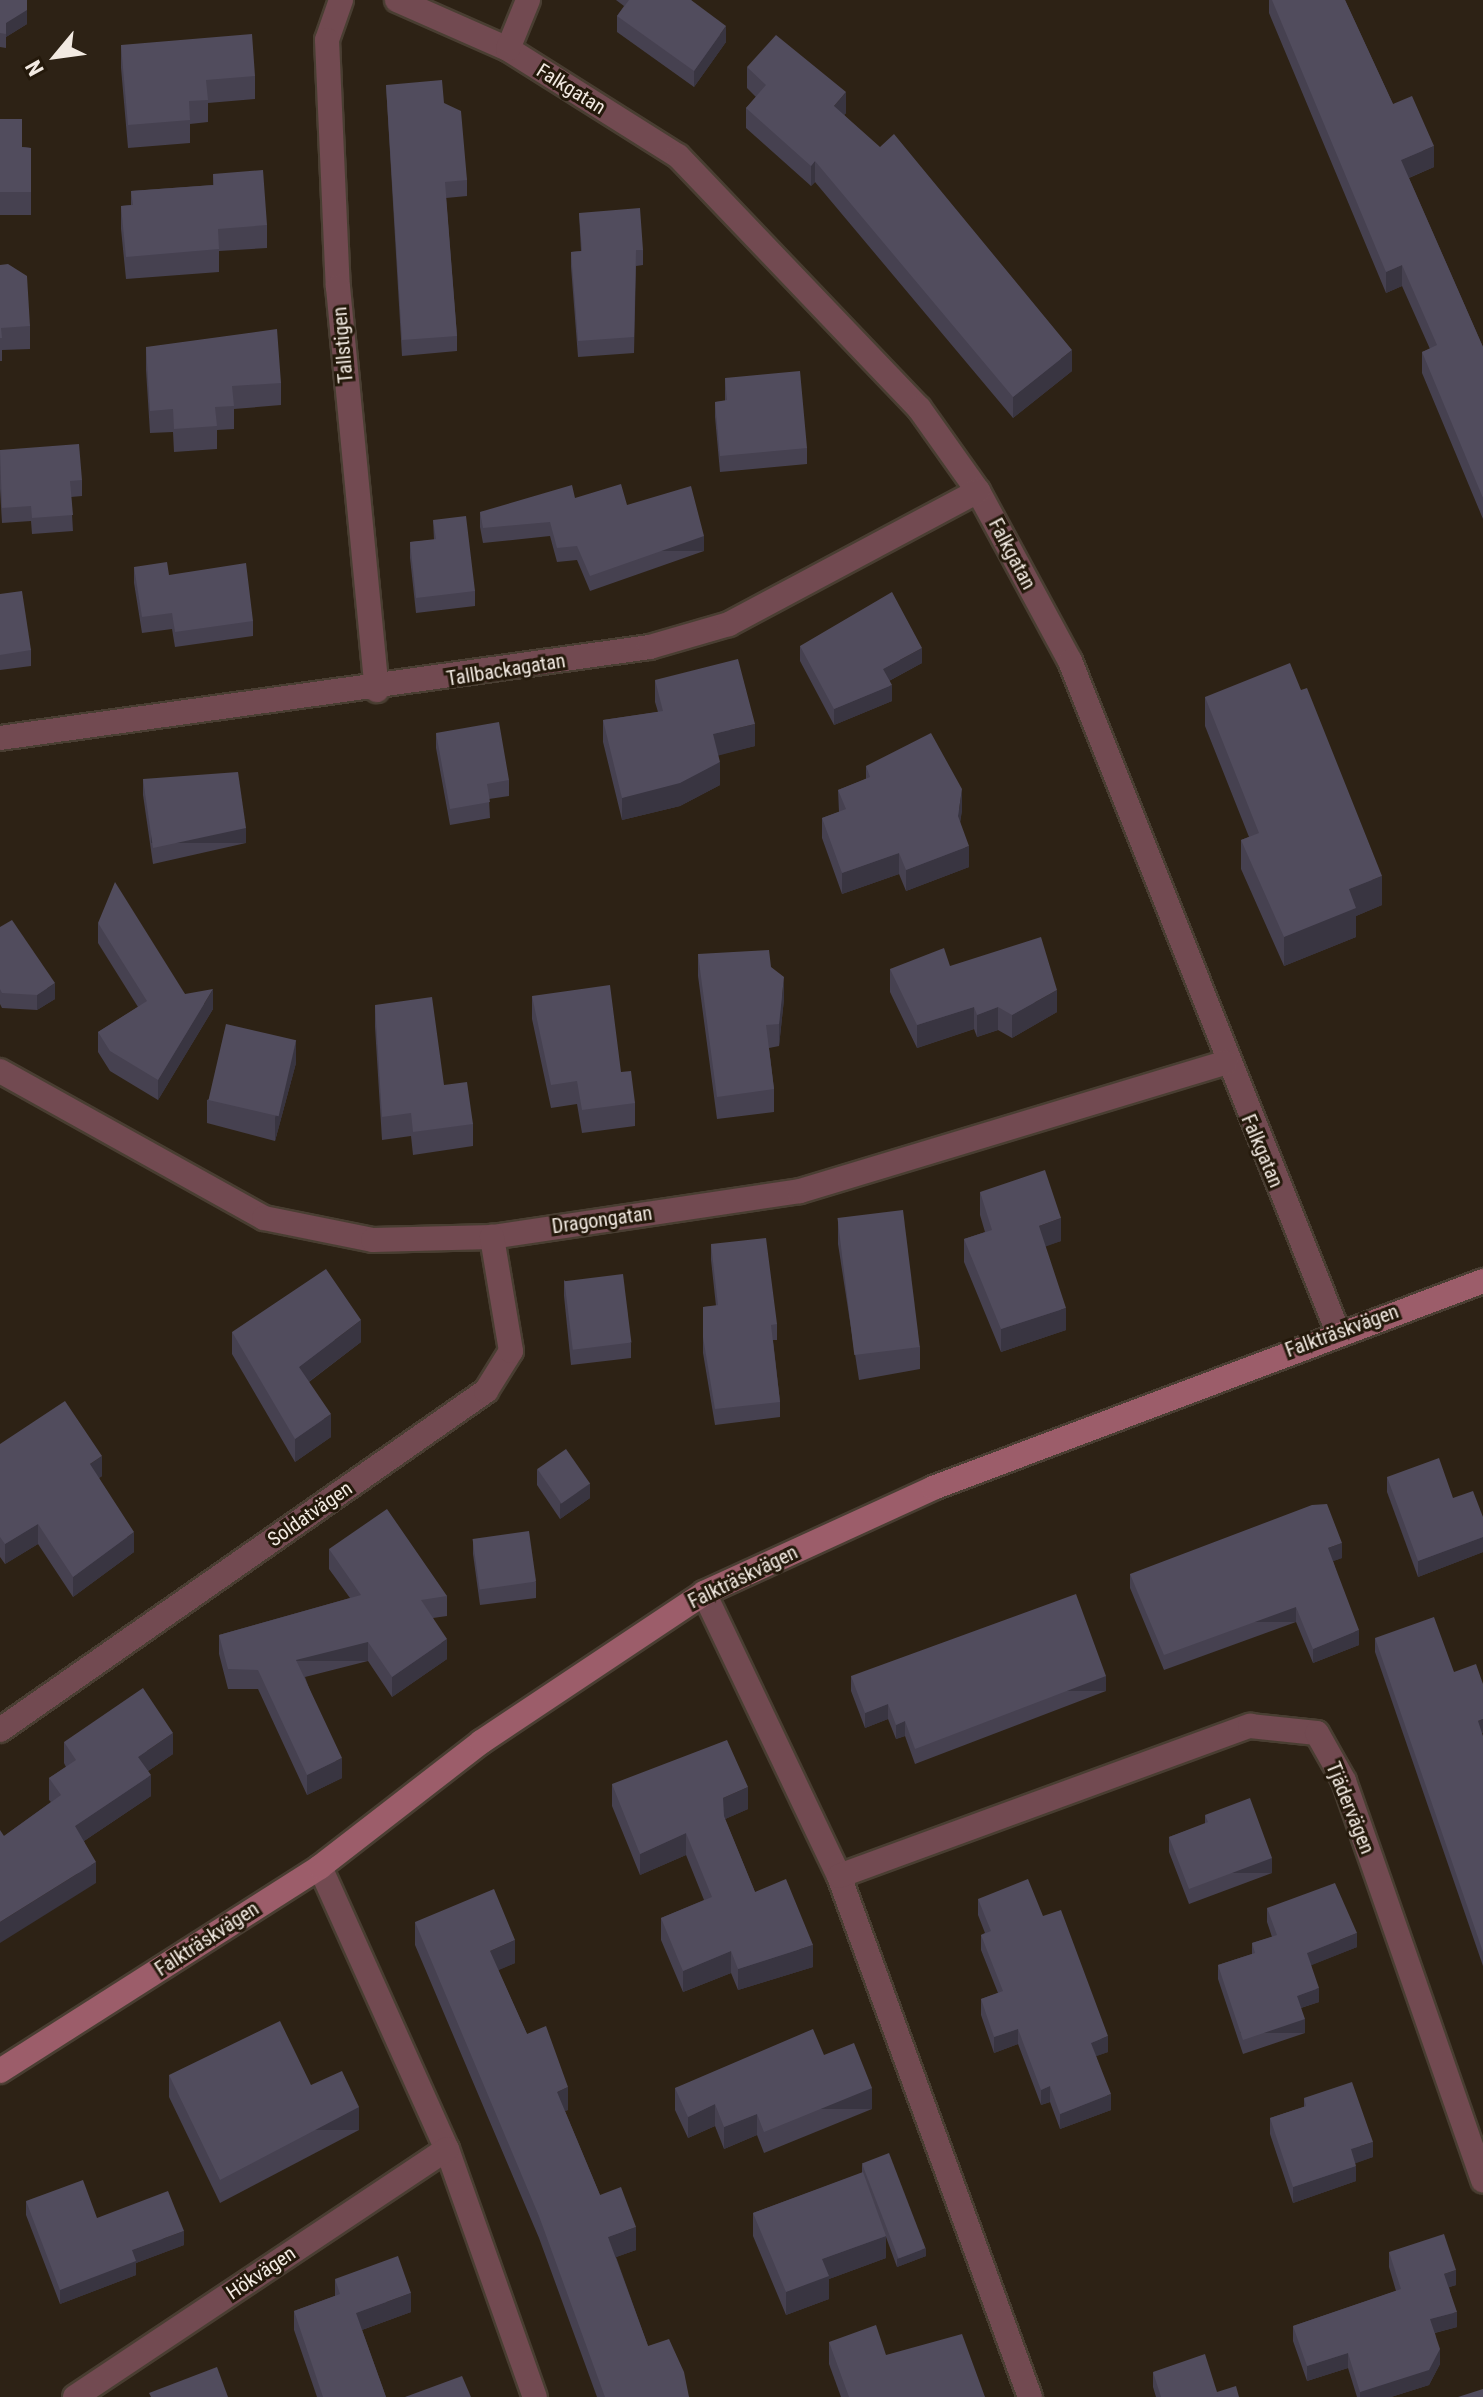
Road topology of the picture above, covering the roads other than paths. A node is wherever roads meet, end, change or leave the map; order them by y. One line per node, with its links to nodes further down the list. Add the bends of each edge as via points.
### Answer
1 (341, 0): 6 (street, Tallstigen, via 327,40 338,287)
2 (397, 0): 4 (street, Falkgatan)
3 (528, 0): 4 (street)
4 (508, 49): 5 (street, Falkgatan, via 678,156 919,408)
5 (978, 491): 6 (street, Tallbackagatan, via 729,624 650,647); 8 (street, Falkgatan, via 1070,661)
6 (377, 690): 7 (street, Tallbackagatan)
7 (0, 738)
8 (1225, 1063): 10 (street, Dragongatan, via 800,1191); 12 (street, Falkgatan)
9 (0, 1071): 10 (street, Dragongatan, via 264,1218 373,1240)
10 (492, 1237): 14 (street, Soldatvägen, via 511,1351 486,1391)
11 (1483, 1281): 12 (street, Falkträskvägen)
12 (1338, 1332): 13 (street, Falkträskvägen, via 933,1488)
13 (704, 1593): 15 (street, Falkträskvägen, via 481,1742); 16 (street)
14 (0, 1730)
15 (320, 1867): 17 (street, Falkträskvägen); 18 (street)
16 (839, 1876): 19 (street, Tjädervägen, via 1250,1726 1317,1733 1344,1781); 22 (street)
17 (0, 2071)
18 (447, 2149): 20 (street, Hökvägen); 21 (street)
19 (1483, 2180)
20 (75, 2397)
21 (535, 2397)
22 (1030, 2397)

